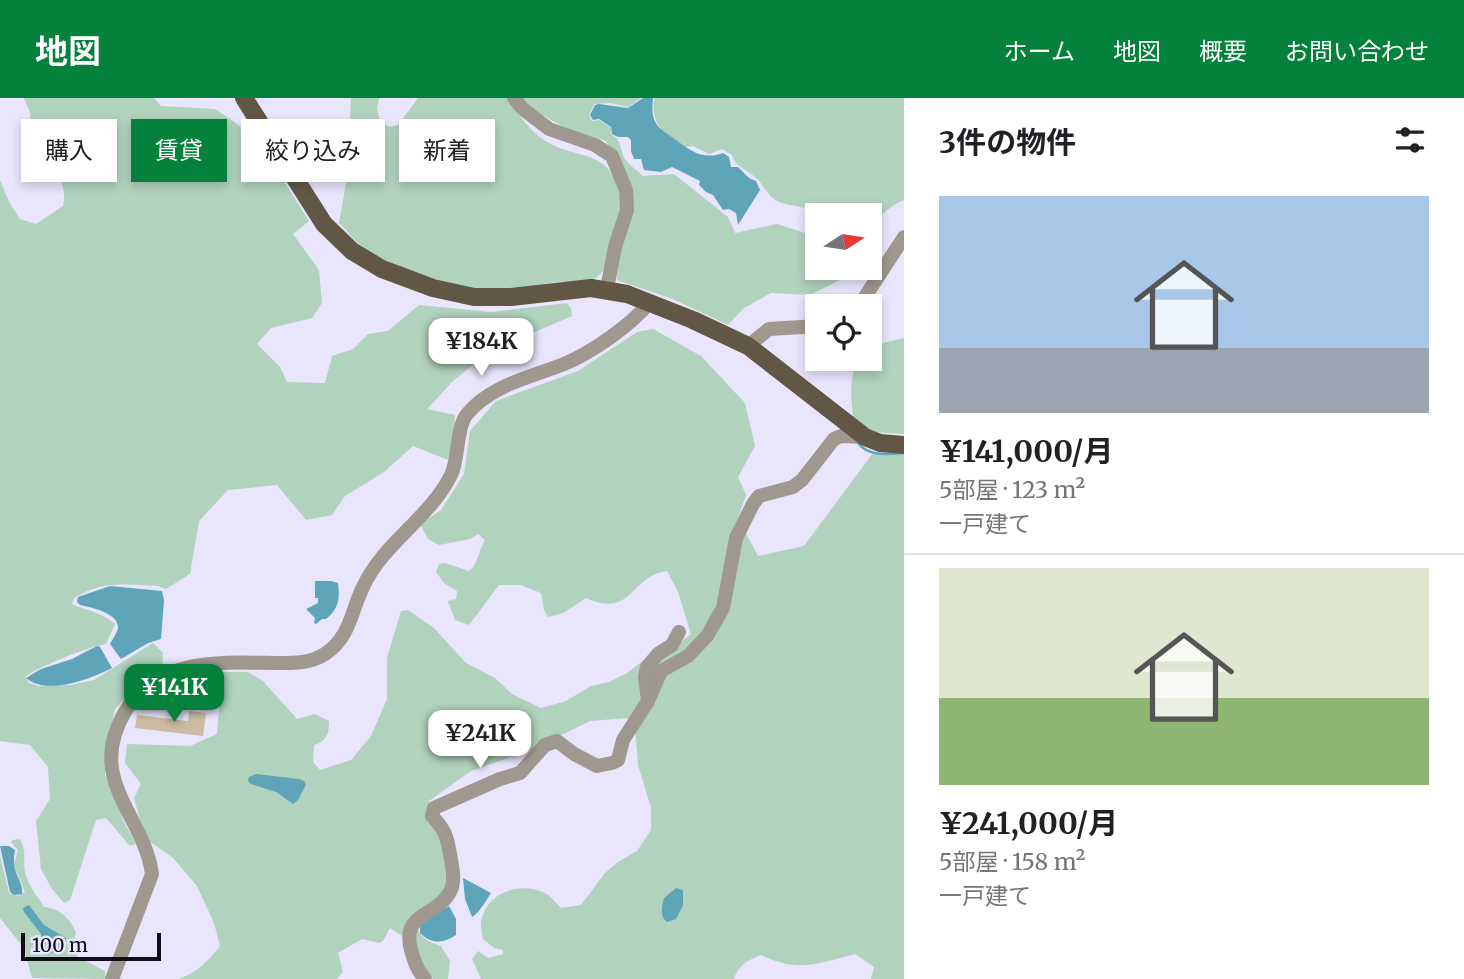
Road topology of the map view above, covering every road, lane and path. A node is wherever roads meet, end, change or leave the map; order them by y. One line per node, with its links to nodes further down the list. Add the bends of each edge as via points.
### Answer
1 (244, 98): 4 (main road, via 324,224 352,251 382,269 474,297)
2 (514, 98): 4 (street, via 549,129 612,156 626,190 627,210)
3 (904, 237): 5 (street)
4 (607, 289): 6 (main road)
5 (867, 294)
6 (649, 303): 8 (main road); 13 (street, via 635,320 566,363 482,397 464,418 452,474 431,506 376,566 363,586 351,622 332,649 298,663 201,663 176,669 153,682 126,710 113,746 112,768 117,792 149,856 152,874)
7 (805, 327): 8 (street, via 769,329)
8 (748, 346): 9 (main road)
9 (865, 437): 10 (main road); 12 (street, via 834,439 802,480 759,496 736,538 723,608 688,656 661,671)
10 (904, 445)
11 (679, 632): 12 (street, via 672,645 647,667)
12 (648, 701): 14 (street, via 623,740 618,760 597,766 556,741 545,746 520,773 434,808 432,816 446,832 453,873 451,890 444,899 411,926 415,965)
13 (112, 979)
14 (425, 979)

